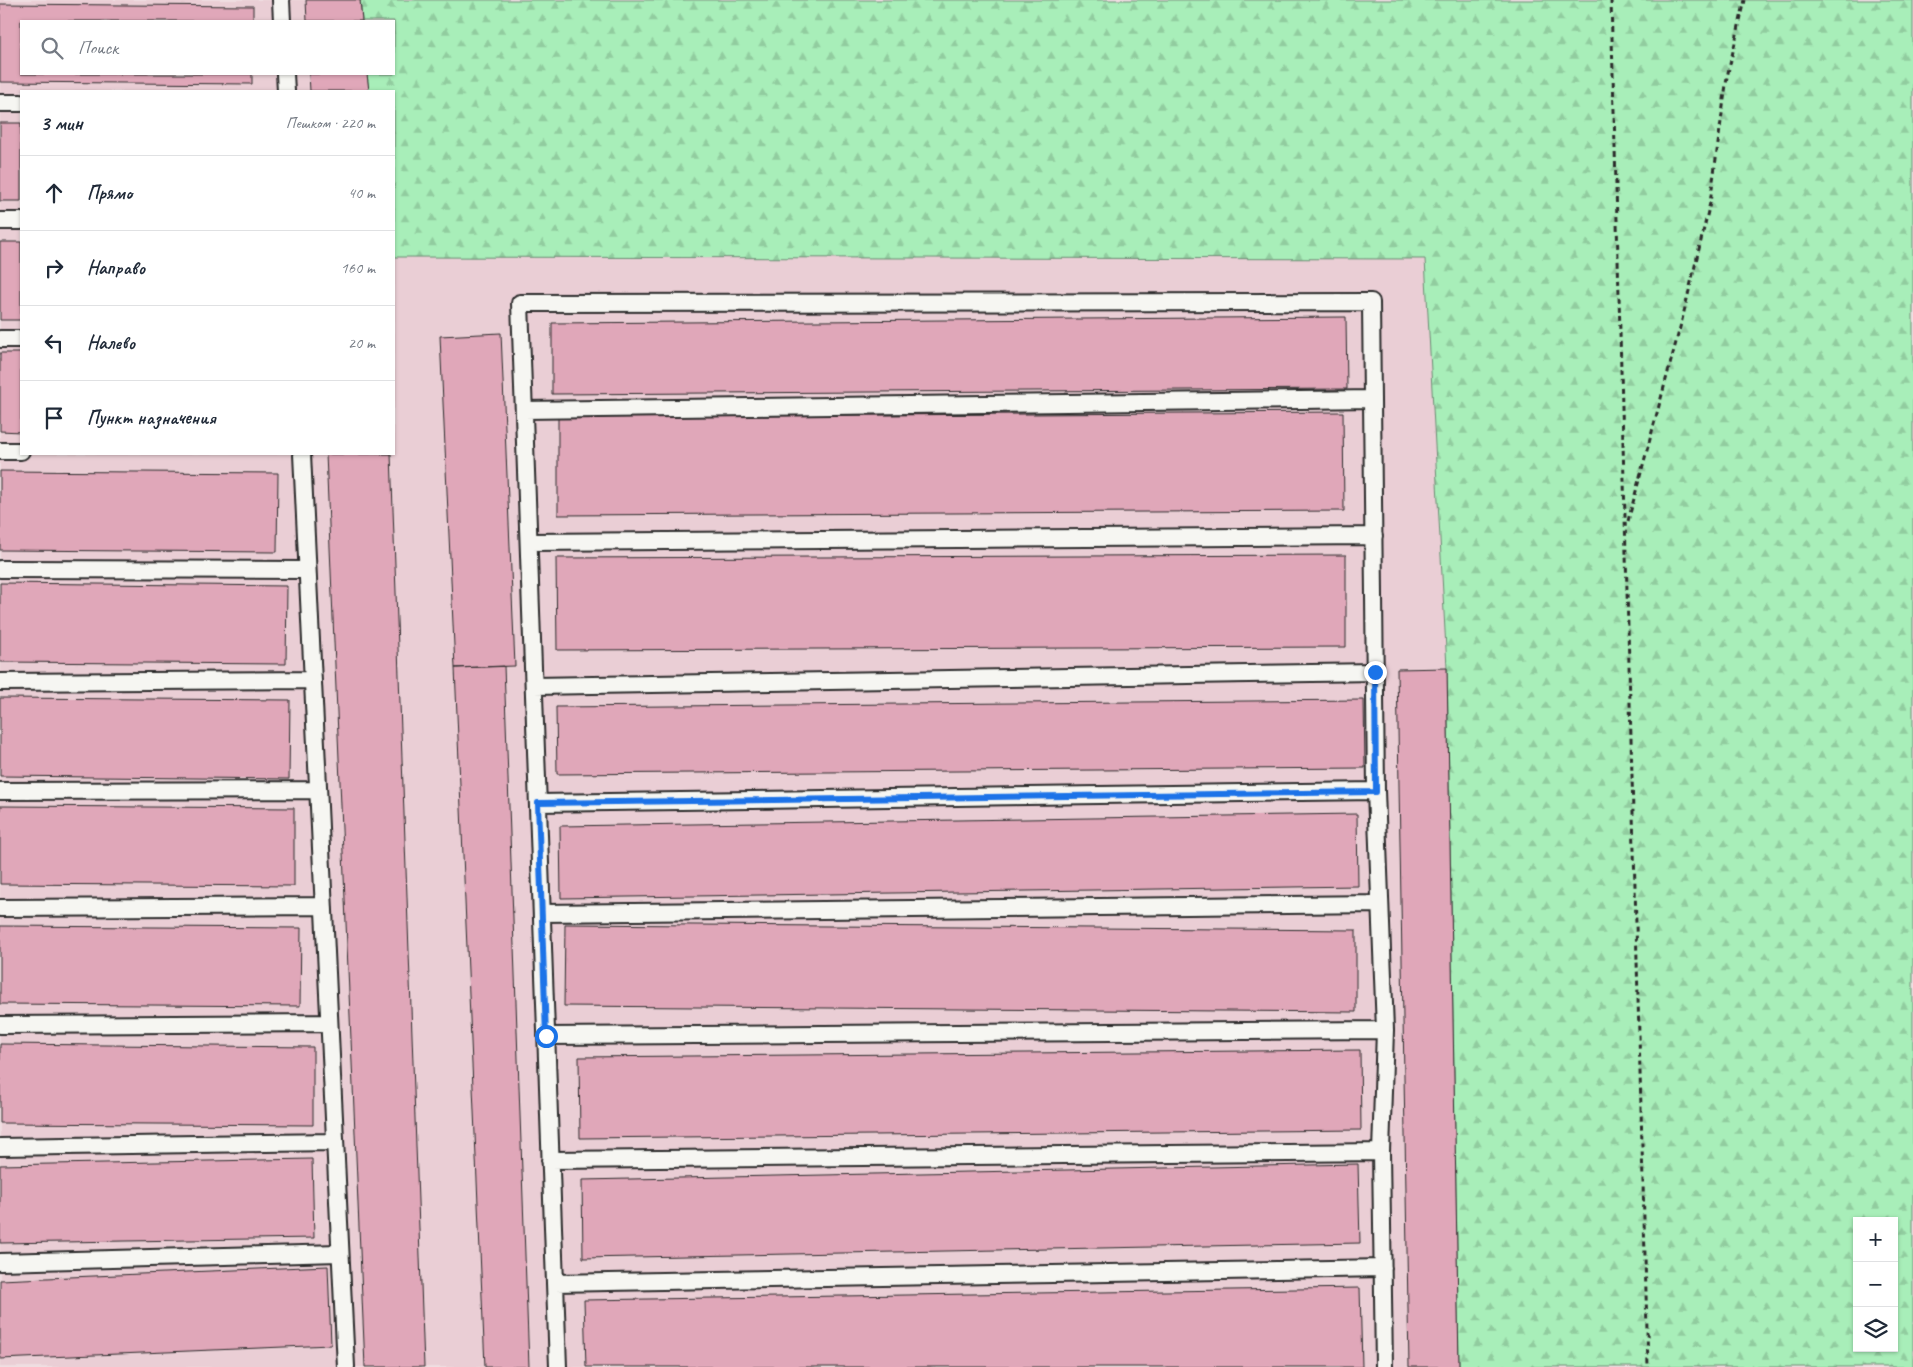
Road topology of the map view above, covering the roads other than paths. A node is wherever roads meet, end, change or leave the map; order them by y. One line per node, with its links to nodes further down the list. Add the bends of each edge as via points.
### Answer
1 (281, 0): 2 (lane)
2 (282, 20)
3 (285, 75): 4 (lane)
4 (286, 90)
5 (0, 103): 6 (lane)
6 (20, 103)
7 (0, 221): 8 (lane)
8 (20, 221)
9 (0, 339): 10 (lane)
10 (20, 339)
11 (1372, 399): 12 (lane); 12 (lane, via 1371,302 520,303); 16 (lane)
12 (524, 410): 17 (lane)
13 (0, 451): 14 (lane)
14 (20, 451)
15 (302, 455): 19 (lane)
16 (1374, 536): 17 (lane); 20 (lane)
17 (529, 542): 23 (lane)
18 (0, 569): 19 (lane)
19 (307, 570): 21 (lane)
20 (1375, 672): 23 (lane); 26 (lane)
21 (313, 680): 22 (lane); 24 (lane)
22 (0, 682)
23 (534, 686): 27 (lane)
24 (318, 790): 25 (lane); 29 (lane)
25 (0, 791)
26 (1376, 792): 27 (lane); 28 (lane)
27 (538, 803): 31 (lane)
28 (1380, 904): 31 (lane); 34 (lane)
29 (323, 906): 30 (lane); 32 (lane)
30 (0, 908)
31 (542, 913): 35 (lane)
32 (329, 1023): 33 (lane); 36 (lane)
33 (0, 1025)
34 (1386, 1030): 35 (lane); 38 (lane)
35 (546, 1036): 39 (lane)
36 (334, 1142): 37 (lane); 40 (lane)
37 (0, 1147)
38 (1381, 1152): 39 (lane); 42 (lane)
39 (550, 1160): 43 (lane)
40 (339, 1253): 41 (lane); 44 (lane)
41 (0, 1262)
42 (1382, 1268): 43 (lane); 46 (lane)
43 (555, 1283): 45 (lane)
44 (346, 1367)
45 (558, 1367)
46 (1384, 1367)

